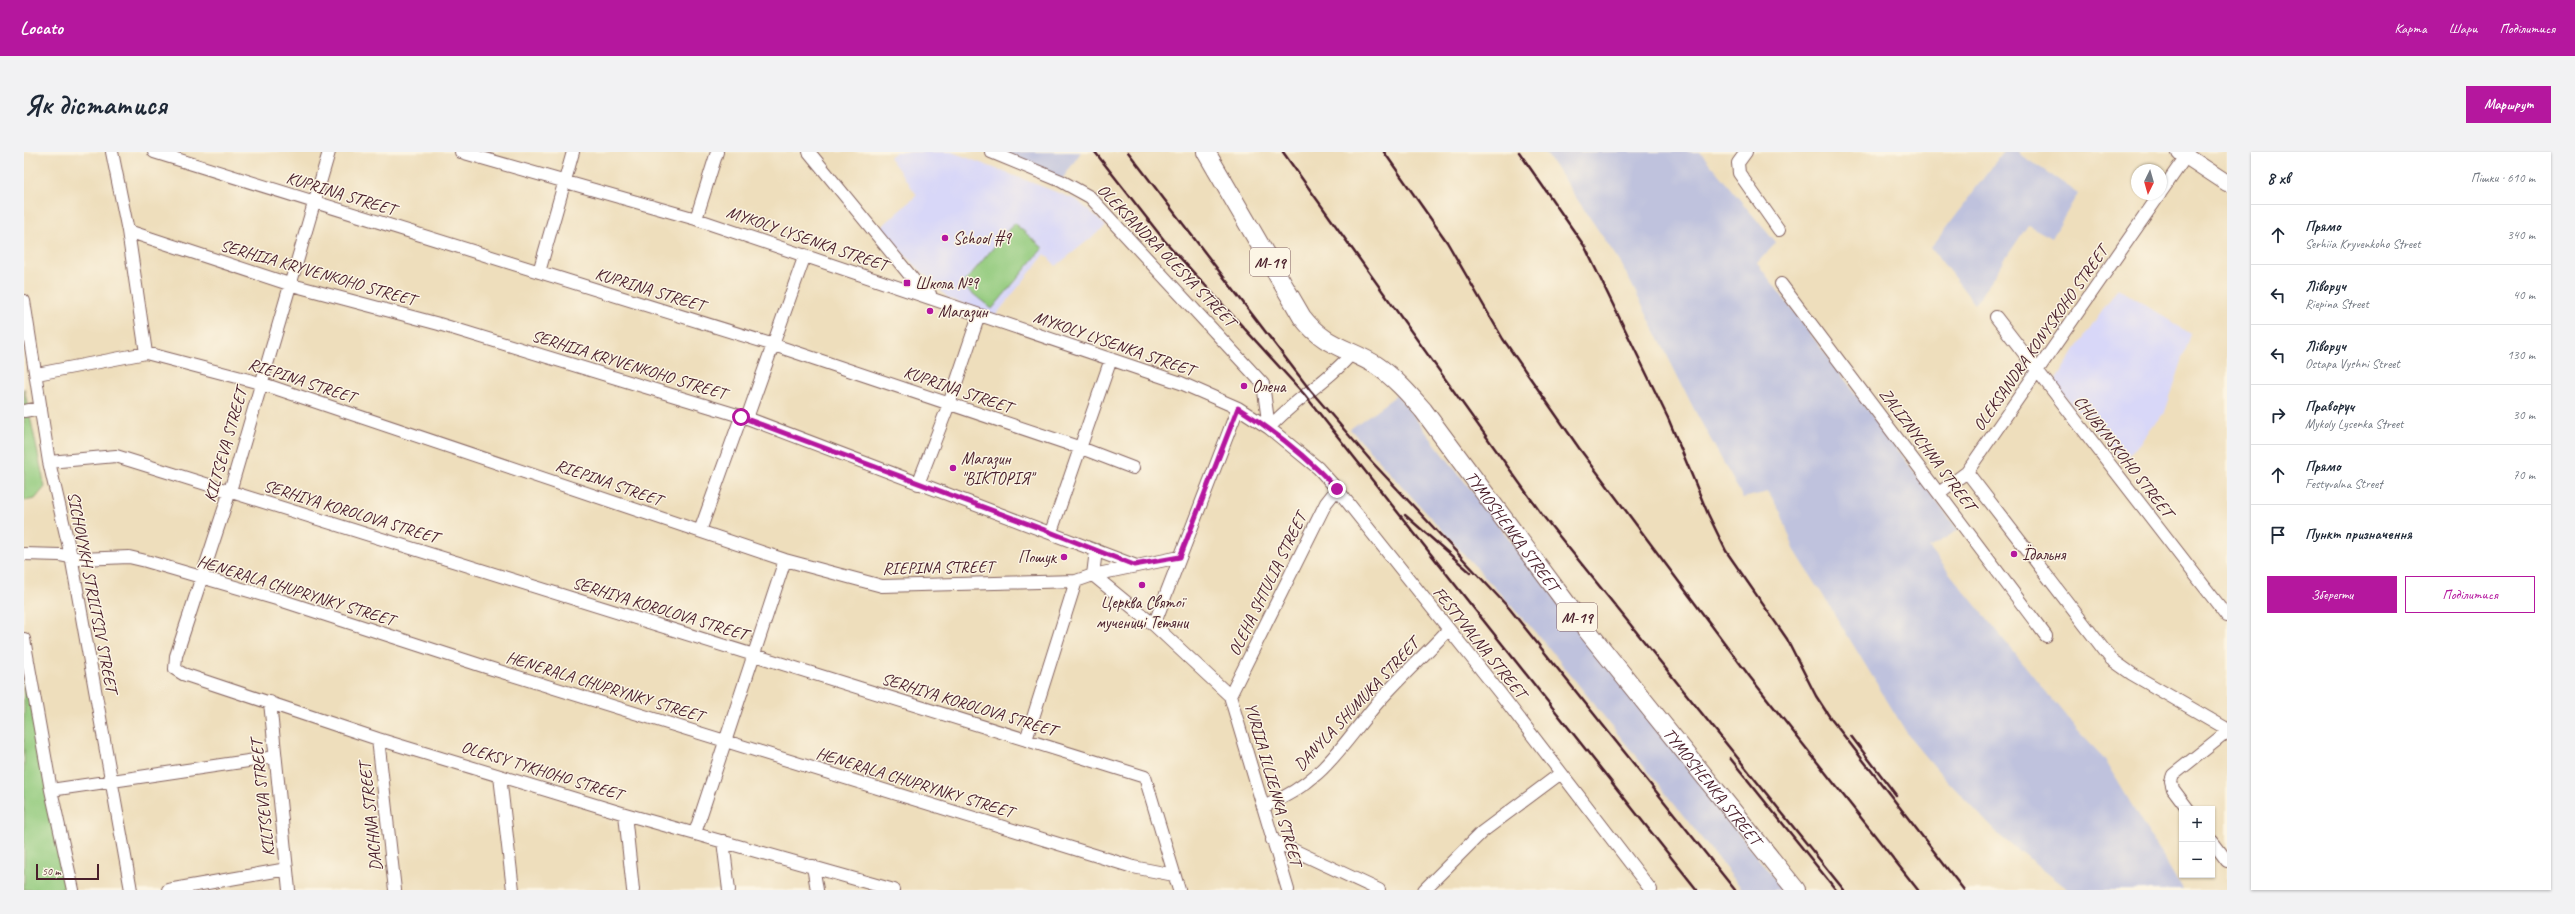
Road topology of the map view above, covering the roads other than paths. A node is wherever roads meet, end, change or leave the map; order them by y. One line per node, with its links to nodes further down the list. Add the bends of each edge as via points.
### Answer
1 (112, 152): 19 (street)
2 (154, 152): 16 (street, KUPRINA STREET)
3 (329, 152): 16 (street, KILTSEVA STREET)
4 (461, 152): 12 (street, MYKOLY LYSENKA STREET)
5 (573, 152): 12 (street)
6 (717, 152): 17 (street)
7 (809, 152): 25 (street, via 917,284)
8 (991, 152): 40 (street, OLEKSANDRA OLESYA STREET, via 1061,181 1090,197 1263,384)
9 (1206, 152): 30 (highway, М-19, via 1302,317 1324,340)
10 (1746, 152): 18 (street, via 1738,163 1739,173)
11 (2185, 153): 13 (street, OLEKSANDRA KONYSKOHO STREET); 14 (main road)
12 (564, 182): 17 (street, MYKOLY LYSENKA STREET); 21 (street)
13 (2167, 182)
14 (2227, 183)
15 (2155, 200): 32 (street, OLEKSANDRA KONYSKOHO STREET)
16 (314, 202): 21 (street, KUPRINA STREET); 23 (street, KILTSEVA STREET)
17 (696, 219): 20 (street, MYKOLY LYSENKA STREET)
18 (1779, 230)
19 (128, 231): 23 (street, SERHIIA KRYVENKOHO STREET); 29 (street)
20 (805, 256): 25 (street, MYKOLY LYSENKA STREET); 28 (street)
21 (539, 272): 28 (street, KUPRINA STREET)
22 (1781, 284): 48 (street, ZALIZNYCHNA STREET)
23 (292, 285): 34 (street, KILTSEVA STREET); 39 (street, SERHIIA KRYVENKOHO STREET, via 439,324)
24 (24, 301): 33 (street, SICHOVYKH STRILTSIV STREET)
25 (945, 302): 26 (street, MYKOLY LYSENKA STREET)
26 (979, 315): 31 (street, MYKOLY LYSENKA STREET); 35 (street)
27 (1996, 317): 32 (street, CHUBYNSKOHO STREET)
28 (774, 345): 35 (street, KUPRINA STREET); 39 (street)
29 (146, 352): 33 (street, RIEPINA STREET); 34 (street, RIEPINA STREET)
30 (1352, 353): 40 (street, via 1335,372 1288,407); 105 (highway, TYMOSHENKA STREET / М-19, via 1376,365 1423,410 1578,618)
31 (1112, 359): 37 (street, MYKOLY LYSENKA STREET, via 1181,383); 41 (street)
32 (2037, 372): 44 (street, OLEKSANDRA KONYSKOHO STREET); 60 (street, CHUBYNSKOHO STREET)
33 (37, 374): 36 (street, SICHOVYKH STRILTSIV STREET)
34 (260, 383): 47 (street, KILTSEVA STREET); 49 (street, RIEPINA STREET)
35 (949, 404): 41 (street, KUPRINA STREET); 45 (street)
36 (41, 408): 38 (street); 42 (street, SICHOVYKH STRILTSIV STREET)
37 (1238, 408): 40 (street, MYKOLY LYSENKA STREET); 54 (street)
38 (24, 411)
39 (744, 417): 45 (street, SERHIIA KRYVENKOHO STREET); 49 (street)
40 (1269, 428): 46 (street, FESTYVALNA STREET, via 1318,468)
41 (1081, 448): 43 (street, KUPRINA STREET); 50 (street)
42 (49, 462): 47 (street, SERHIYA KOROLOVA STREET, via 116,456); 53 (street, SICHOVYKH STRILTSIV STREET)
43 (1133, 468)
44 (1967, 472): 48 (street, OLEKSANDRA KONYSKOHO STREET); 69 (street, via 2111,659)
45 (918, 484): 50 (street, SERHIIA KRYVENKOHO STREET)
46 (1337, 489): 62 (street, FESTYVALNA STREET); 67 (street, OLEHA SHTULIA STREET, via 1326,503)
47 (230, 491): 58 (street, KILTSEVA STREET); 65 (street, SERHIYA KOROLOVA STREET)
48 (1939, 493): 63 (street, ZALIZNYCHNA STREET)
49 (700, 531): 55 (street, RIEPINA STREET)
50 (1050, 532): 51 (street, SERHIIA KRYVENKOHO STREET)
51 (1096, 550): 56 (street, SERHIIA KRYVENKOHO STREET); 57 (street)
52 (24, 554): 53 (street, HENERALA CHUPRYNKY STREET)
53 (71, 556): 58 (street, HENERALA CHUPRYNKY STREET, via 81,559 129,557); 76 (street, SICHOVYKH STRILTSIV STREET)
54 (1180, 557): 56 (street, RIEPINA STREET); 61 (street)
55 (785, 560): 59 (street, RIEPINA STREET, via 882,586); 65 (street)
56 (1134, 565): 57 (street, RIEPINA STREET)
57 (1093, 574): 59 (street, RIEPINA STREET); 61 (street, YURIIA ILLIENKA STREET)
58 (200, 578): 66 (street, KILTSEVA STREET, via 176,656 175,668); 72 (street, HENERALA CHUPRYNKY STREET, via 280,600 486,668)
59 (1076, 581): 71 (street)
60 (2227, 616)
61 (1154, 626): 67 (street, YURIIA ILLIENKA STREET)
62 (1448, 630): 74 (street, FESTYVALNA STREET); 79 (street, DANYLA SHUMUKA STREET, via 1374,706 1343,748 1311,781)
63 (2046, 636)
64 (24, 638): 77 (street)
65 (753, 654): 71 (street, SERHIYA KOROLOVA STREET); 72 (street)
66 (183, 674): 68 (street, OLEKSY TYKHOHO STREET)
67 (1230, 696): 79 (street, YURIIA ILLIENKA STREET)
68 (270, 702): 70 (street, OLEKSY TYKHOHO STREET); 73 (street, KILTSEVA STREET)
69 (2227, 731): 78 (street, via 2173,775 2170,781 2173,789)
70 (378, 740): 75 (street, OLEKSY TYKHOHO STREET); 94 (street, DACHNA STREET)
71 (1026, 740): 88 (street, SERHIYA KOROLOVA STREET, via 1145,777)
72 (726, 741): 81 (street); 88 (street, HENERALA CHUPRYNKY STREET, via 1133,867)
73 (275, 757): 76 (street); 87 (street, KILTSEVA STREET)
74 (1561, 773): 103 (street, via 1482,832); 104 (street, FESTYVALNA STREET)
75 (500, 776): 80 (street, OLEKSY TYKHOHO STREET); 95 (street)
76 (110, 782): 77 (street); 91 (street, SICHOVYKH STRILTSIV STREET)
77 (51, 790): 90 (street)
78 (2186, 806)
79 (1263, 807): 82 (street, YURIIA ILLIENKA STREET)
80 (625, 814): 81 (street, OLEKSY TYKHOHO STREET); 96 (street)
81 (695, 833): 83 (street, OLEKSY TYKHOHO STREET)
82 (1272, 840): 101 (street, YURIIA ILLIENKA STREET); 102 (street)
83 (723, 841): 86 (street, OLEKSY TYKHOHO STREET); 97 (street)
84 (2213, 842): 85 (street)
85 (2227, 861)
86 (813, 866): 89 (street, OLEKSY TYKHOHO STREET); 98 (street)
87 (287, 869): 92 (street); 93 (street, KILTSEVA STREET)
88 (1174, 874): 100 (street, SERHIYA KOROLOVA STREET)
89 (871, 887): 99 (street, OLEKSY TYKHOHO STREET)
90 (73, 890)
91 (131, 890)
92 (168, 890)
93 (289, 890)
94 (395, 890)
95 (513, 890)
96 (633, 890)
97 (729, 890)
98 (817, 890)
99 (894, 890)
100 (1179, 890)
101 (1288, 890)
102 (1379, 890)
103 (1424, 890)
104 (1651, 890)
105 (1796, 890)

